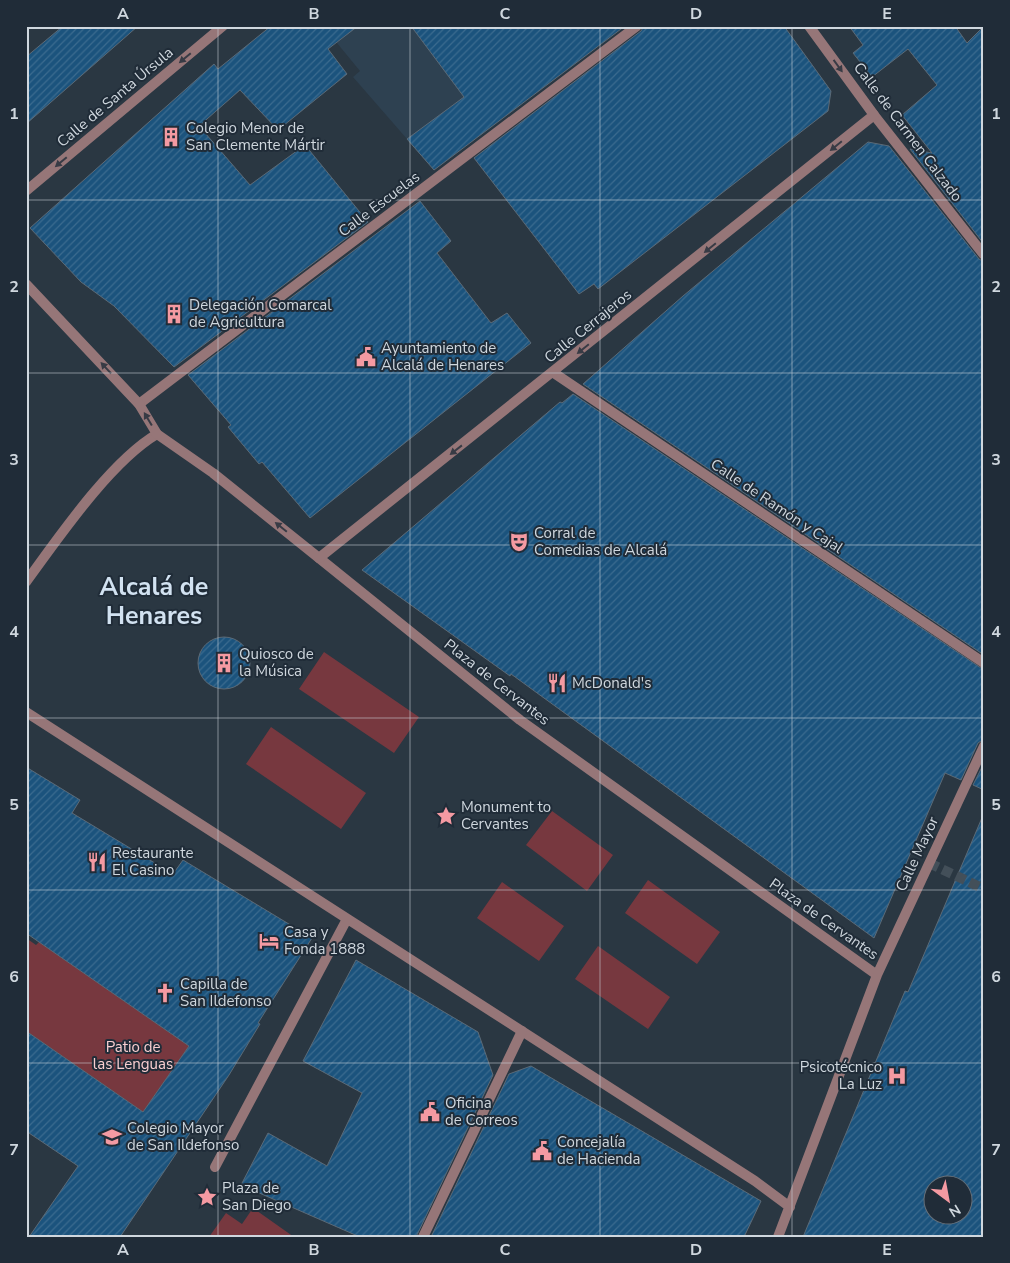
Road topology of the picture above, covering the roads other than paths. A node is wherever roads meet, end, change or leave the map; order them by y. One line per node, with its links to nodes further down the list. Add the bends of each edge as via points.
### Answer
1 (222, 26): 5 (street, Calle de Santa Úrsula, one-way to 5)
2 (637, 26): 9 (street, Calle Escuelas)
3 (809, 26): 4 (street, Calle de Carmen Calzado, one-way to 4)
4 (874, 115): 6 (street, Calle de Carmen Calzado); 8 (street, Calle Cerrajeros, one-way to 8)
5 (26, 192)
6 (984, 255)
7 (26, 284): 9 (street, one-way to 7)
8 (554, 373): 11 (street, Calle Cerrajeros, one-way to 11); 13 (street, Calle de Ramón y Cajal)
9 (139, 404): 10 (street, one-way to 9)
10 (157, 434): 11 (street, Plaza de Cervantes, one-way to 10, via 213,473); 12 (street, via 138,445 114,472)
11 (319, 558): 17 (street, Plaza de Cervantes, via 520,720)
12 (26, 582)
13 (984, 663)
14 (26, 712): 16 (street)
15 (984, 746): 17 (street, Calle Mayor)
16 (347, 919): 18 (street); 19 (street)
17 (877, 975): 20 (street, Plaza de Cervantes)
18 (522, 1031): 20 (street, via 755,1181); 21 (street)
19 (215, 1167)
20 (790, 1207): 22 (street, Plaza de Cervantes)
21 (422, 1237)
22 (778, 1237)

